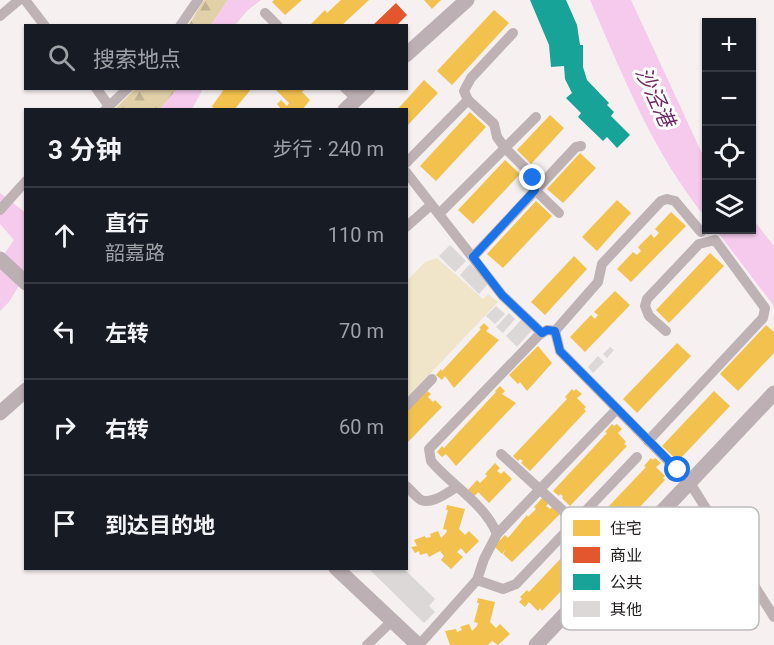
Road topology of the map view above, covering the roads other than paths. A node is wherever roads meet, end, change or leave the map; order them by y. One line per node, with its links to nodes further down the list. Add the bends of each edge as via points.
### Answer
1 (19, 0): 6 (street)
2 (25, 0): 7 (street)
3 (198, 0): 8 (street)
4 (467, 0): 11 (street)
5 (265, 13): 9 (street)
6 (0, 16)
7 (43, 24)
8 (181, 24)
9 (276, 24)
10 (513, 33): 14 (street, via 467,84 464,91)
11 (408, 53)
12 (97, 90): 15 (street)
13 (126, 90): 15 (street)
14 (468, 100): 18 (street, via 494,124); 19 (street)
15 (107, 108)
16 (536, 117): 18 (street)
17 (581, 146): 22 (street)
18 (505, 148): 22 (street, via 529,172); 24 (street)
19 (408, 161)
20 (408, 174): 24 (street)
21 (24, 183): 23 (street)
22 (535, 190): 25 (street); 28 (street)
23 (0, 210)
24 (435, 210): 26 (street); 28 (street)
25 (560, 213)
26 (408, 225)
27 (701, 232): 31 (street, via 675,201 661,201 602,264 598,282)
28 (473, 257): 33 (street, via 502,295)
29 (0, 259): 30 (street)
30 (24, 281)
31 (555, 331): 33 (street); 38 (street, via 560,351)
32 (666, 331): 40 (street, via 649,316 647,298 699,244 715,240 765,308 763,318)
33 (542, 333): 44 (street, via 429,449 431,461)
34 (432, 378): 37 (street)
35 (24, 392): 39 (street)
36 (774, 393): 43 (street)
37 (408, 404)
38 (617, 409): 40 (street); 46 (street)
39 (0, 413)
40 (648, 441): 43 (street)
41 (501, 454): 46 (street)
42 (637, 457): 47 (street)
43 (690, 483): 48 (street); 49 (street)
44 (457, 486): 45 (street, via 426,501); 51 (street, via 492,522)
45 (408, 488)
46 (540, 489): 50 (street); 51 (street)
47 (589, 507)
48 (667, 507)
49 (705, 507)
50 (561, 509)
51 (497, 534): 54 (street)
52 (561, 537): 54 (street, via 516,584 504,589)
53 (338, 570): 58 (street)
54 (477, 580): 60 (street)
55 (759, 593): 56 (street)
56 (774, 617)
57 (561, 618): 61 (street)
58 (392, 621): 59 (street); 60 (street)
59 (367, 645)
60 (418, 645)
61 (536, 645)

